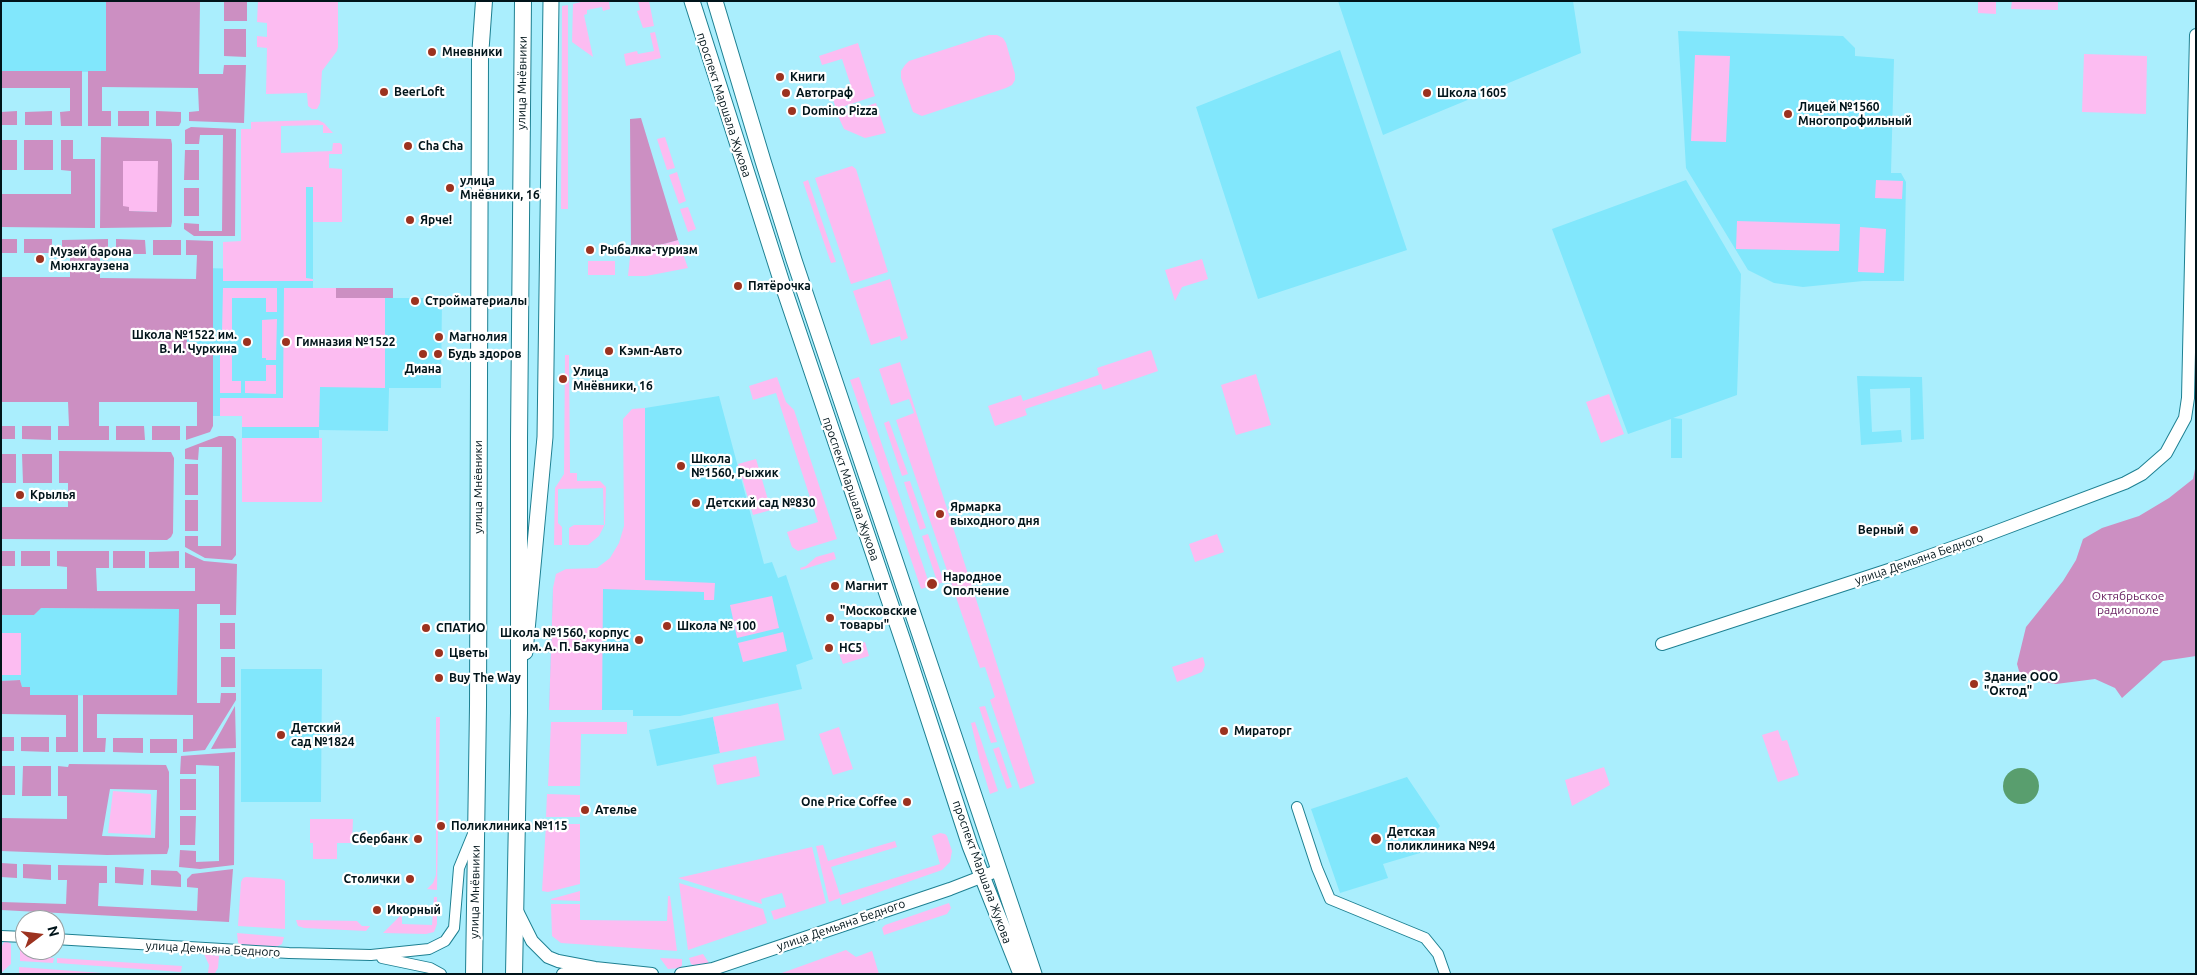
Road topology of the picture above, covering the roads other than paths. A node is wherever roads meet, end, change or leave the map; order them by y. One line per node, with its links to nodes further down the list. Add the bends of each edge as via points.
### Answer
1 (476, 1): 8 (main road)
2 (484, 1): 8 (main road, улица Мнёвники)
3 (523, 1): 10 (main road, улица Мнёвники)
4 (551, 1): 10 (main road, via 544,462)
5 (692, 1): 14 (main road, проспект Маршала Жукова, via 790,309)
6 (715, 1): 13 (main road, проспект Маршала Жукова, via 762,161)
7 (2196, 35): 9 (street, улица Демьяна Бедного, via 2189,382 2185,418 2166,453 2142,474 2125,483 1898,567)
8 (480, 58): 12 (main road, улица Мнёвники)
9 (1662, 644)
10 (519, 713): 15 (main road, улица Мнёвники)
11 (1297, 807): 29 (street, via 1330,899 1425,938 1438,954)
12 (476, 825): 19 (street, улица Демьяна Бедного, via 459,868 455,922 450,935 429,949); 22 (main road, улица Мнёвники)
13 (999, 870): 14 (street, улица Демьяна Бедного); 28 (main road, проспект Маршала Жукова)
14 (982, 877): 26 (street, улица Демьяна Бедного, via 713,969); 27 (main road, проспект Маршала Жукова)
15 (515, 904): 20 (street, via 536,948 558,961); 23 (main road, улица Мнёвники)
16 (1, 936): 17 (street)
17 (15, 937)
18 (65, 940): 19 (street, улица Демьяна Бедного, via 256,952)
19 (371, 955): 21 (street, улица Демьяна Бедного, via 430,968)
20 (595, 968): 24 (street); 25 (street)
21 (441, 974)
22 (474, 974)
23 (514, 974)
24 (563, 974)
25 (652, 974)
26 (682, 974)
27 (1021, 974)
28 (1034, 974)
29 (1445, 974)

